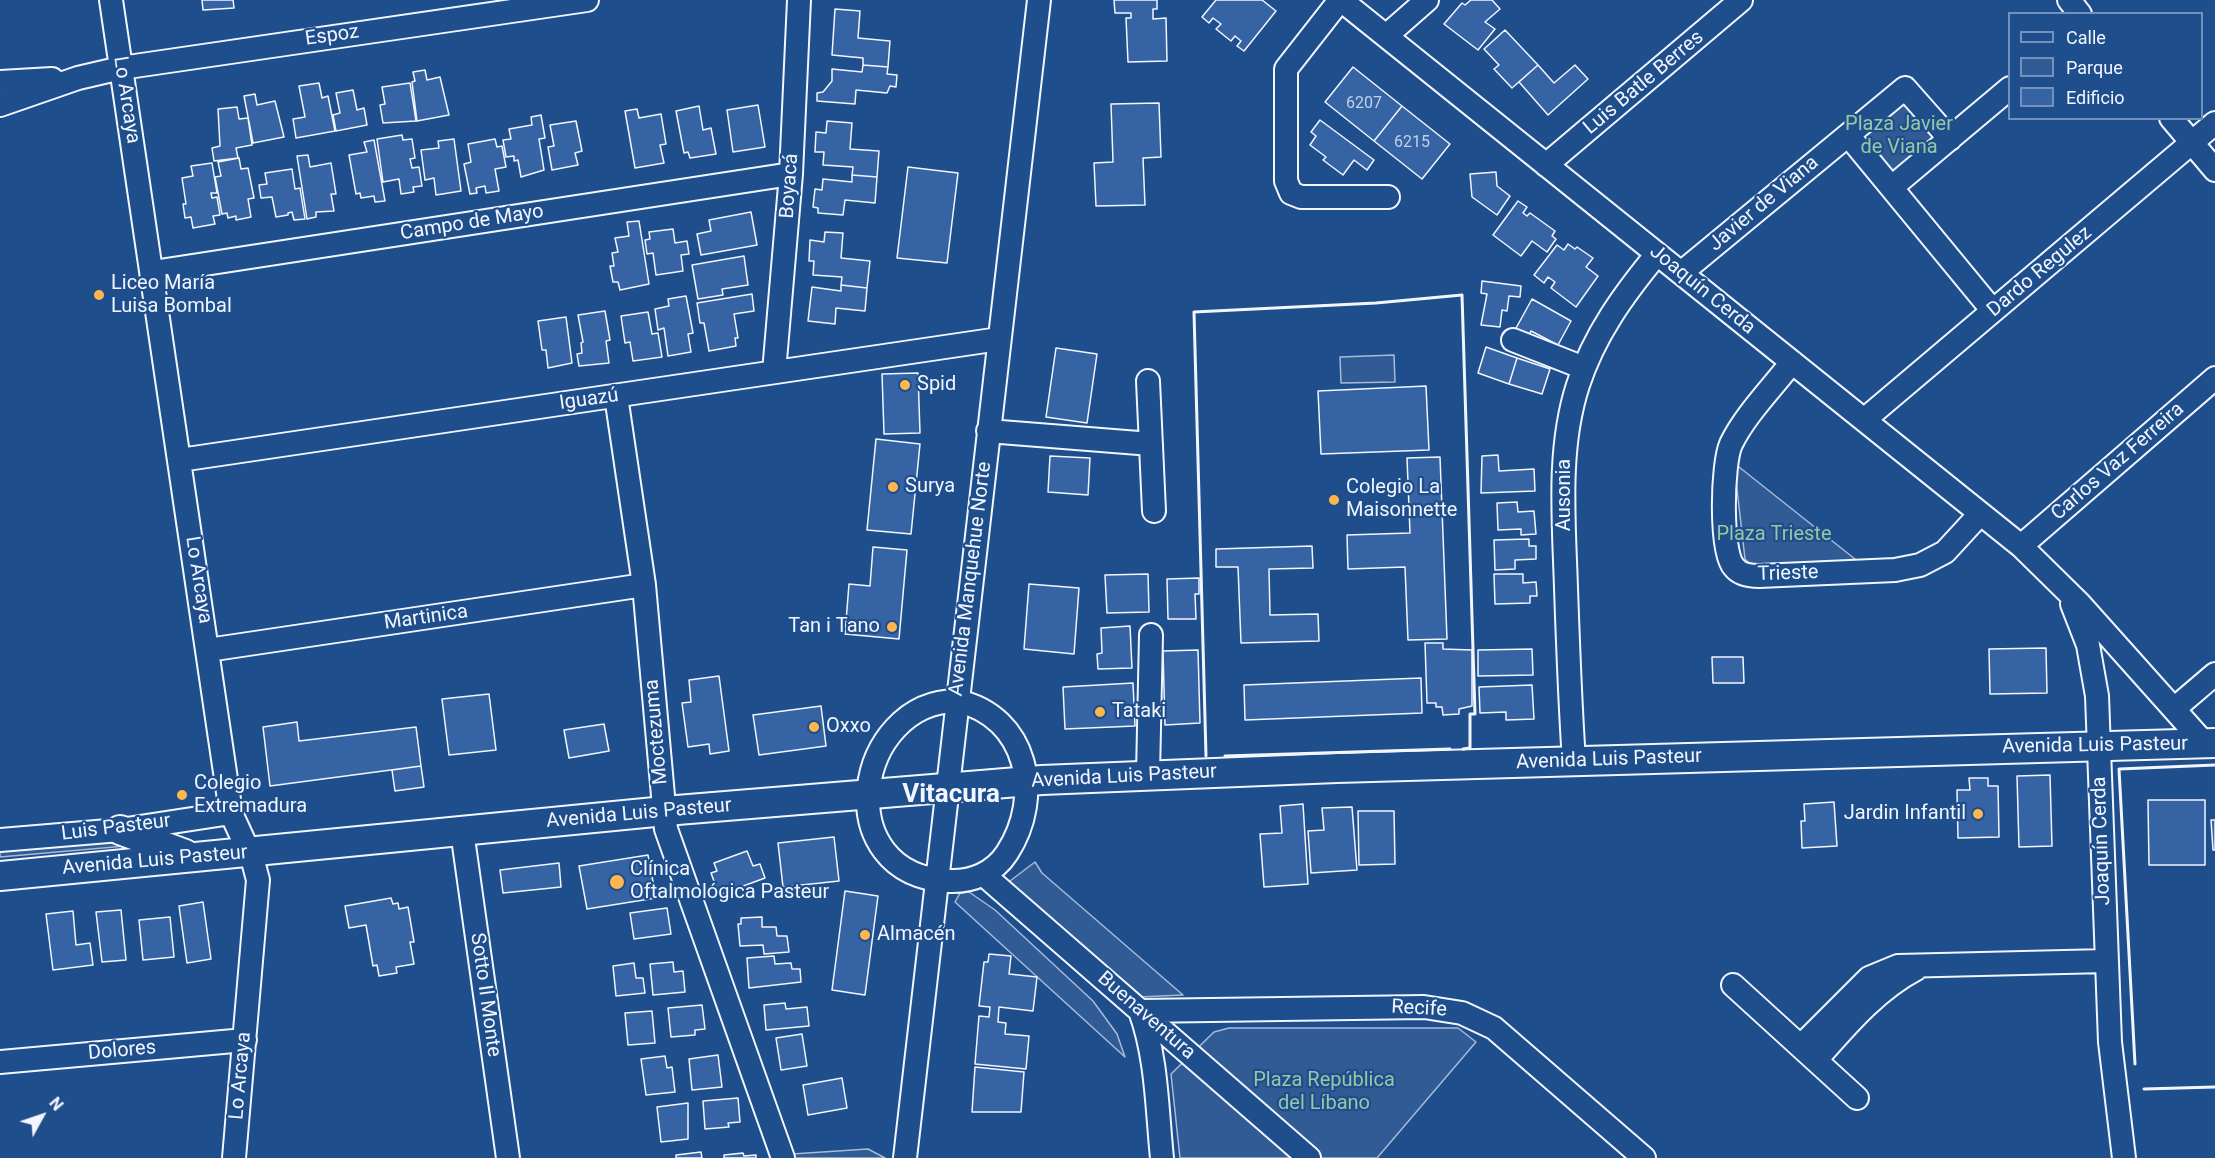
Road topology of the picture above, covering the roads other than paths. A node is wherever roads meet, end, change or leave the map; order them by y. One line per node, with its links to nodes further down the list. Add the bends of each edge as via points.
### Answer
1 (111, 0): 11 (street, Lo Arcaya)
2 (587, 0): 11 (street, Espoz)
3 (799, 0): 23 (street, Boyacá)
4 (1039, 0): 30 (street, Avenida Manquehue Norte)
5 (1340, 0): 10 (street, Joaquín Cerda); 25 (street, via 1287,69 1286,181 1292,193 1301,197)
6 (1427, 0): 10 (street)
7 (1741, 0): 21 (street, Luis Batle Berres)
8 (2069, 0): 9 (street)
9 (2078, 12)
10 (1386, 36): 21 (street, Joaquín Cerda)
11 (121, 68): 12 (street, Espoz); 27 (street, Lo Arcaya)
12 (78, 78): 13 (street, Espoz); 15 (street, Espoz)
13 (0, 82)
14 (2008, 90): 19 (street)
15 (0, 105)
16 (2173, 120): 20 (street)
17 (2215, 123): 20 (street, Dardo Regulez)
18 (1848, 135): 19 (street, Javier de Viana, via 1905,88); 24 (street); 28 (street, Javier de Viana)
19 (1950, 140): 24 (street)
20 (2192, 143): 22 (street); 29 (street, Dardo Regulez)
21 (1546, 165): 26 (street, Joaquín Cerda)
22 (2215, 170)
23 (791, 174): 27 (street, Campo de Mayo); 34 (street, Boyacá)
24 (1892, 188): 29 (street)
25 (1388, 197)
26 (1657, 254): 28 (street, Joaquín Cerda); 33 (street, Ausonia, via 1611,315)
27 (153, 272): 41 (street, Lo Arcaya)
28 (1681, 273): 32 (street, Joaquín Cerda)
29 (1993, 311): 38 (street, Dardo Regulez)
30 (999, 339): 34 (street, Iguazú); 39 (street, Avenida Manquehue Norte)
31 (1513, 340): 33 (street)
32 (1792, 362): 38 (street, Joaquín Cerda); 43 (street, Trieste, via 1738,431 1726,458 1725,523 1728,554 1734,569 1759,576 1908,568 1932,561 1945,552)
33 (1584, 368): 54 (street, Ausonia, via 1571,412 1565,457)
34 (774, 372): 37 (street, Iguazú)
35 (2215, 378): 44 (street, Carlos Vaz Ferreira)
36 (1148, 381): 40 (street)
37 (616, 396): 41 (street, Iguazú); 45 (street, Moctezuma)
38 (1864, 420): 43 (street, Joaquín Cerda)
39 (988, 431): 40 (street); 50 (street, Avenida Manquehue Norte)
40 (1151, 444): 42 (street)
41 (180, 460): 48 (street, Lo Arcaya)
42 (1154, 511)
43 (1980, 514): 44 (street, Joaquín Cerda)
44 (2021, 546): 46 (street, Joaquín Cerda)
45 (644, 585): 48 (street, Martinica); 59 (street, Moctezuma)
46 (2061, 585): 51 (street, Joaquín Cerda); 53 (street, Joaquín Cerda, via 2083,629 2093,663)
47 (1151, 635): 55 (street)
48 (208, 650): 60 (street, Lo Arcaya)
49 (2215, 674): 51 (street)
50 (957, 701): 56 (street, via 989,712 1007,728 1022,757); 57 (street, Avenida Manquehue Norte); 58 (street, via 923,706 896,726 877,760)
51 (2174, 709): 52 (street, Joaquín Cerda)
52 (2210, 743): 53 (main road, Avenida Luis Pasteur)
53 (2099, 746): 54 (main road, Avenida Luis Pasteur); 69 (street, Joaquín Cerda)
54 (1574, 761): 55 (main road, Avenida Luis Pasteur)
55 (1148, 774): 56 (main road, Avenida Luis Pasteur)
56 (1024, 781): 57 (main road, Avenida Luis Pasteur); 66 (street, via 1024,813 1017,835 1004,858)
57 (947, 787): 58 (main road, Avenida Luis Pasteur); 68 (street, Avenida Manquehue Norte)
58 (869, 793): 59 (main road, Avenida Luis Pasteur); 68 (street, via 871,826 882,850 908,873)
59 (664, 812): 62 (main road, Avenida Luis Pasteur); 80 (street, Moctezuma, via 670,845)
60 (231, 813): 61 (street, Luis Pasteur); 64 (street, Lo Arcaya)
61 (120, 830): 63 (street, Luis Pasteur); 65 (main road)
62 (462, 831): 64 (main road, Avenida Luis Pasteur); 79 (street, Sotto Il Monte)
63 (0, 840)
64 (249, 853): 65 (main road, Avenida Luis Pasteur); 73 (street, Lo Arcaya, via 258,887)
65 (193, 857): 67 (main road, Avenida Luis Pasteur)
66 (984, 875): 68 (street, via 958,881); 71 (street, Buenaventura)
67 (0, 876)
68 (937, 880): 81 (street, Avenida Manquehue Norte)
69 (2106, 962): 75 (street, via 1920,967); 85 (street, Joaquín Cerda, via 2110,1042)
70 (1733, 985): 75 (street)
71 (1140, 1011): 72 (street, Recife); 74 (street, Buenaventura); 82 (street, via 1152,1062)
72 (1214, 1012): 74 (street, via 1194,1022); 84 (street, Recife, via 1424,1007 1462,1012 1500,1033)
73 (245, 1040): 76 (street, Dolores); 78 (street, Lo Arcaya)
74 (1182, 1047): 83 (street, Buenaventura)
75 (1808, 1053): 77 (street)
76 (0, 1062)
77 (1857, 1098)
78 (234, 1158)
79 (508, 1158)
80 (783, 1158)
81 (905, 1158)
82 (1162, 1158)
83 (1309, 1158)
84 (1644, 1158)
85 (2124, 1158)

